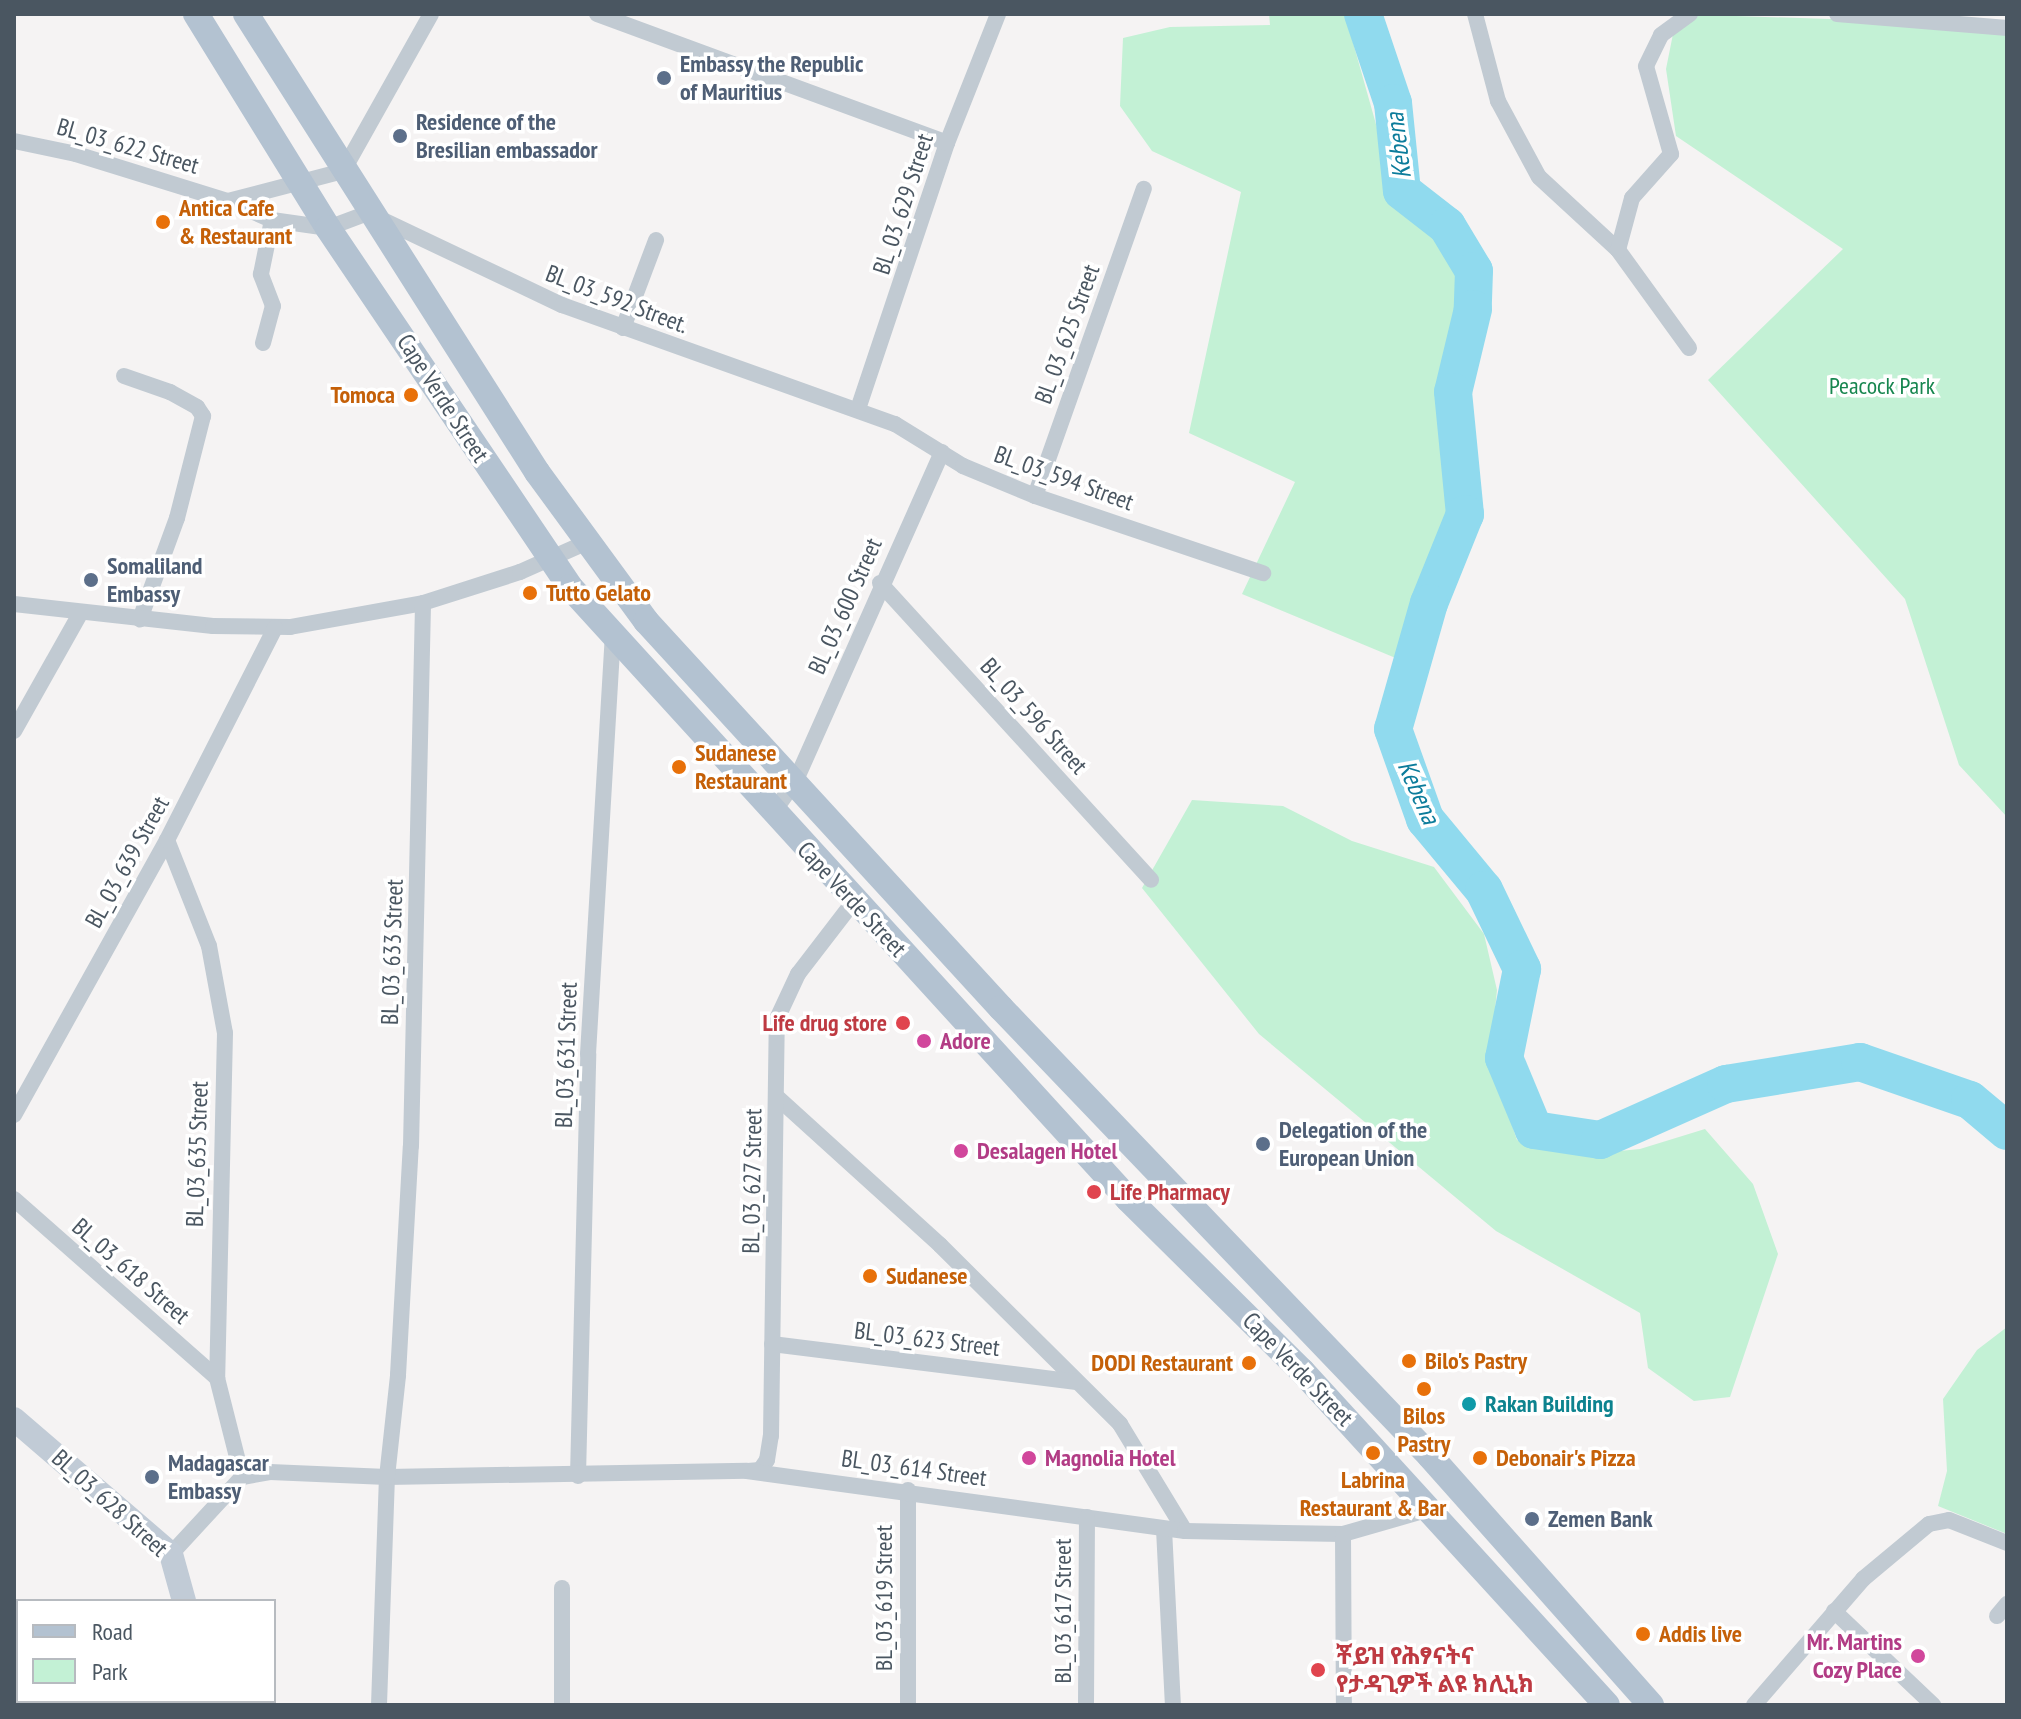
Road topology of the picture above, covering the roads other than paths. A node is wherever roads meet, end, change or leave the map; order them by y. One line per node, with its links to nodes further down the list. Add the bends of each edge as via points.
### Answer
1 (196, 14): 13 (main road, Cape Verde Street)
2 (246, 14): 12 (main road, Cape Verde Street)
3 (431, 14): 12 (street)
4 (597, 14): 11 (street)
5 (998, 14): 11 (street, BL_03_629 Street)
6 (1475, 14): 20 (street, via 1498,101 1539,177)
7 (1690, 14): 20 (street, via 1661,35 1646,66 1671,154 1632,198)
8 (1837, 14): 9 (street)
9 (2007, 28)
10 (14, 141): 15 (street, BL_03_622 Street, via 76,154)
11 (947, 143): 25 (street, BL_03_629 Street)
12 (343, 171): 13 (street); 16 (main road, Cape Verde Street)
13 (300, 186): 15 (street); 18 (main road, Cape Verde Street)
14 (1144, 189): 27 (street, BL_03_625 Street)
15 (228, 201): 17 (street, BL_03_622 Street)
16 (368, 213): 18 (street); 21 (street, BL_03_592 Street., via 514,286); 28 (main road, Cape Verde Street)
17 (272, 220): 18 (street, BL_03_622 Street); 22 (street, via 261,274 273,306)
18 (328, 228): 29 (main road, Cape Verde Street)
19 (656, 240): 21 (street)
20 (1618, 250): 23 (street)
21 (623, 328): 25 (street, BL_03_592 Street.)
22 (263, 343)
23 (1689, 348)
24 (124, 376): 35 (street, via 170,392 203,416 177,518)
25 (858, 409): 26 (street, BL_03_594 Street)
26 (942, 452): 27 (street, BL_03_594 Street); 31 (street, BL_03_600 Street)
27 (1035, 496): 30 (street, BL_03_594 Street)
28 (585, 543): 29 (street); 39 (main road, Cape Verde Street, via 646,621)
29 (550, 560): 32 (street); 37 (main road, Cape Verde Street)
30 (1263, 573)
31 (880, 583): 39 (street, BL_03_600 Street); 42 (street, BL_03_596 Street)
32 (423, 603): 36 (street); 56 (street, BL_03_633 Street, via 411,1146)
33 (14, 604): 34 (street)
34 (80, 614): 35 (street); 38 (street)
35 (140, 619): 36 (street)
36 (275, 628): 41 (street, BL_03_639 Street)
37 (613, 636): 40 (main road, Cape Verde Street); 54 (street, BL_03_631 Street, via 588,1054)
38 (14, 731)
39 (796, 780): 40 (street, BL_03_600 Street); 47 (main road, Cape Verde Street, via 1001,1008)
40 (773, 813): 43 (main road, Cape Verde Street)
41 (167, 840): 45 (street, BL_03_639 Street); 50 (street, BL_03_635 Street, via 209,946 225,1033)
42 (1151, 880)
43 (854, 901): 44 (street, BL_03_627 Street, via 783,997 775,1039); 48 (main road, Cape Verde Street)
44 (778, 1098): 49 (street, BL_03_627 Street); 51 (street, via 961,1265)
45 (14, 1115)
46 (14, 1199): 50 (street, BL_03_618 Street)
47 (1233, 1250): 48 (main road); 75 (main road, Cape Verde Street, via 1419,1444)
48 (1206, 1277): 58 (main road, Cape Verde Street)
49 (772, 1344): 51 (street, BL_03_623 Street); 53 (street, BL_03_627 Street, via 767,1460 760,1470)
50 (217, 1378): 55 (street, BL_03_635 Street)
51 (1075, 1382): 61 (street, via 1120,1424)
52 (14, 1419): 64 (street, BL_03_628 Street)
53 (747, 1471): 54 (street, BL_03_614 Street); 57 (street, BL_03_614 Street)
54 (578, 1476): 56 (street, BL_03_614 Street)
55 (242, 1477): 56 (street, via 270,1472); 64 (street)
56 (387, 1477): 68 (street, BL_03_633 Street)
57 (908, 1490): 59 (street, BL_03_614 Street); 70 (street, BL_03_619 Street)
58 (1430, 1509): 62 (street, BL_03_614 Street); 74 (main road, Cape Verde Street)
59 (1087, 1517): 60 (street, BL_03_614 Street); 71 (street, BL_03_617 Street)
60 (1164, 1529): 61 (street, BL_03_614 Street); 72 (street)
61 (1185, 1531): 62 (street, BL_03_614 Street)
62 (1343, 1534): 73 (street)
63 (2007, 1543): 67 (street, via 1949,1520 1929,1524 1901,1543)
64 (171, 1554): 66 (street, BL_03_628 Street)
65 (562, 1588): 69 (street)
66 (189, 1598)
67 (1834, 1611): 76 (street); 77 (street)
68 (379, 1705)
69 (562, 1705)
70 (908, 1705)
71 (1086, 1705)
72 (1173, 1705)
73 (1344, 1705)
74 (1607, 1705)
75 (1651, 1705)
76 (1754, 1705)
77 (1933, 1705)

